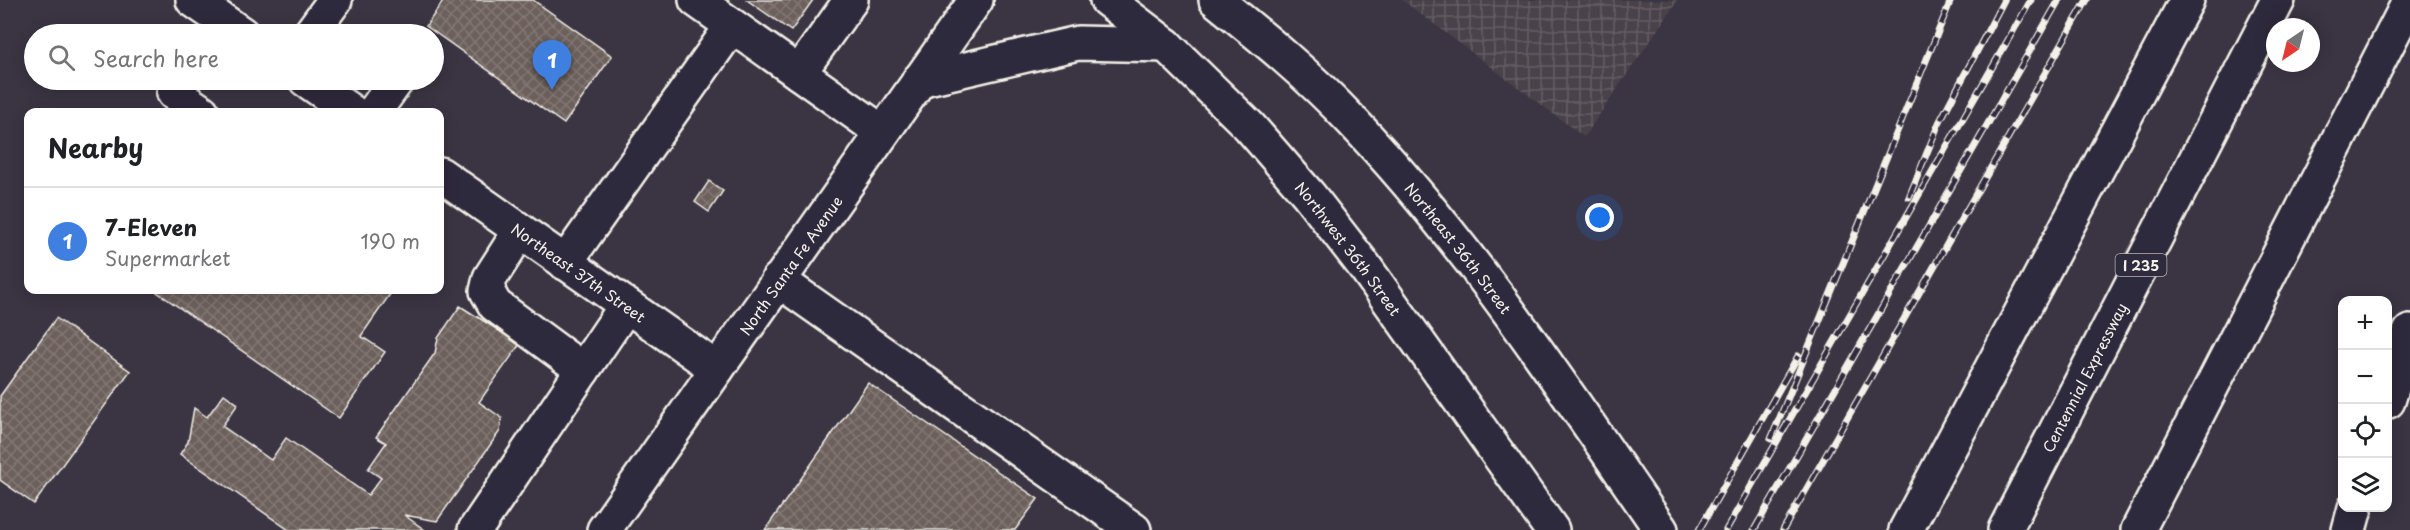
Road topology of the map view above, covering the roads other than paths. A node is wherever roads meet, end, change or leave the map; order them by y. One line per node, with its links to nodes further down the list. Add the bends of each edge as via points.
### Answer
1 (193, 0): 11 (main road)
2 (335, 0): 12 (main road)
3 (696, 0): 13 (main road)
4 (851, 0): 15 (main road)
5 (976, 0): 16 (main road, North Santa Fe Avenue)
6 (1107, 0): 14 (main road, Northwest 36th Street)
7 (1216, 0): 38 (main road, Northeast 36th Street, via 1351,120 1458,244)
8 (2187, 0): 39 (main road)
9 (2277, 0): 40 (main road, Centennial Expressway / I 235)
10 (2409, 0): 41 (main road)
11 (219, 24)
12 (317, 24)
13 (732, 26): 15 (main road); 26 (main road)
14 (1166, 45): 16 (main road, via 1078,42); 37 (main road, Northwest 36th Street, via 1249,126 1309,195 1365,267)
15 (799, 73): 23 (main road)
16 (919, 80): 23 (main road, North Santa Fe Avenue)
17 (176, 90): 20 (main road, via 174,93)
18 (320, 90): 21 (main road)
19 (390, 90): 22 (main road)
20 (196, 108)
21 (346, 108)
22 (377, 108)
23 (882, 132): 27 (main road, North Santa Fe Avenue)
24 (444, 177): 25 (main road, Northeast 37th Street)
25 (520, 231): 26 (main road, Northeast 37th Street); 31 (main road, via 490,278 487,291 495,305)
26 (565, 263): 28 (main road, Northeast 37th Street)
27 (778, 280): 30 (main road, North Santa Fe Avenue); 36 (main road)
28 (626, 306): 30 (main road, Northeast 37th Street); 31 (main road)
29 (2410, 332): 32 (main road)
30 (717, 369): 35 (main road, North Santa Fe Avenue)
31 (583, 370): 34 (main road)
32 (2392, 388)
33 (2354, 512): 42 (main road)
34 (475, 530)
35 (604, 530)
36 (1134, 530)
37 (1552, 530)
38 (1661, 530)
39 (1906, 530)
40 (2005, 530)
41 (2138, 530)
42 (2349, 530)

